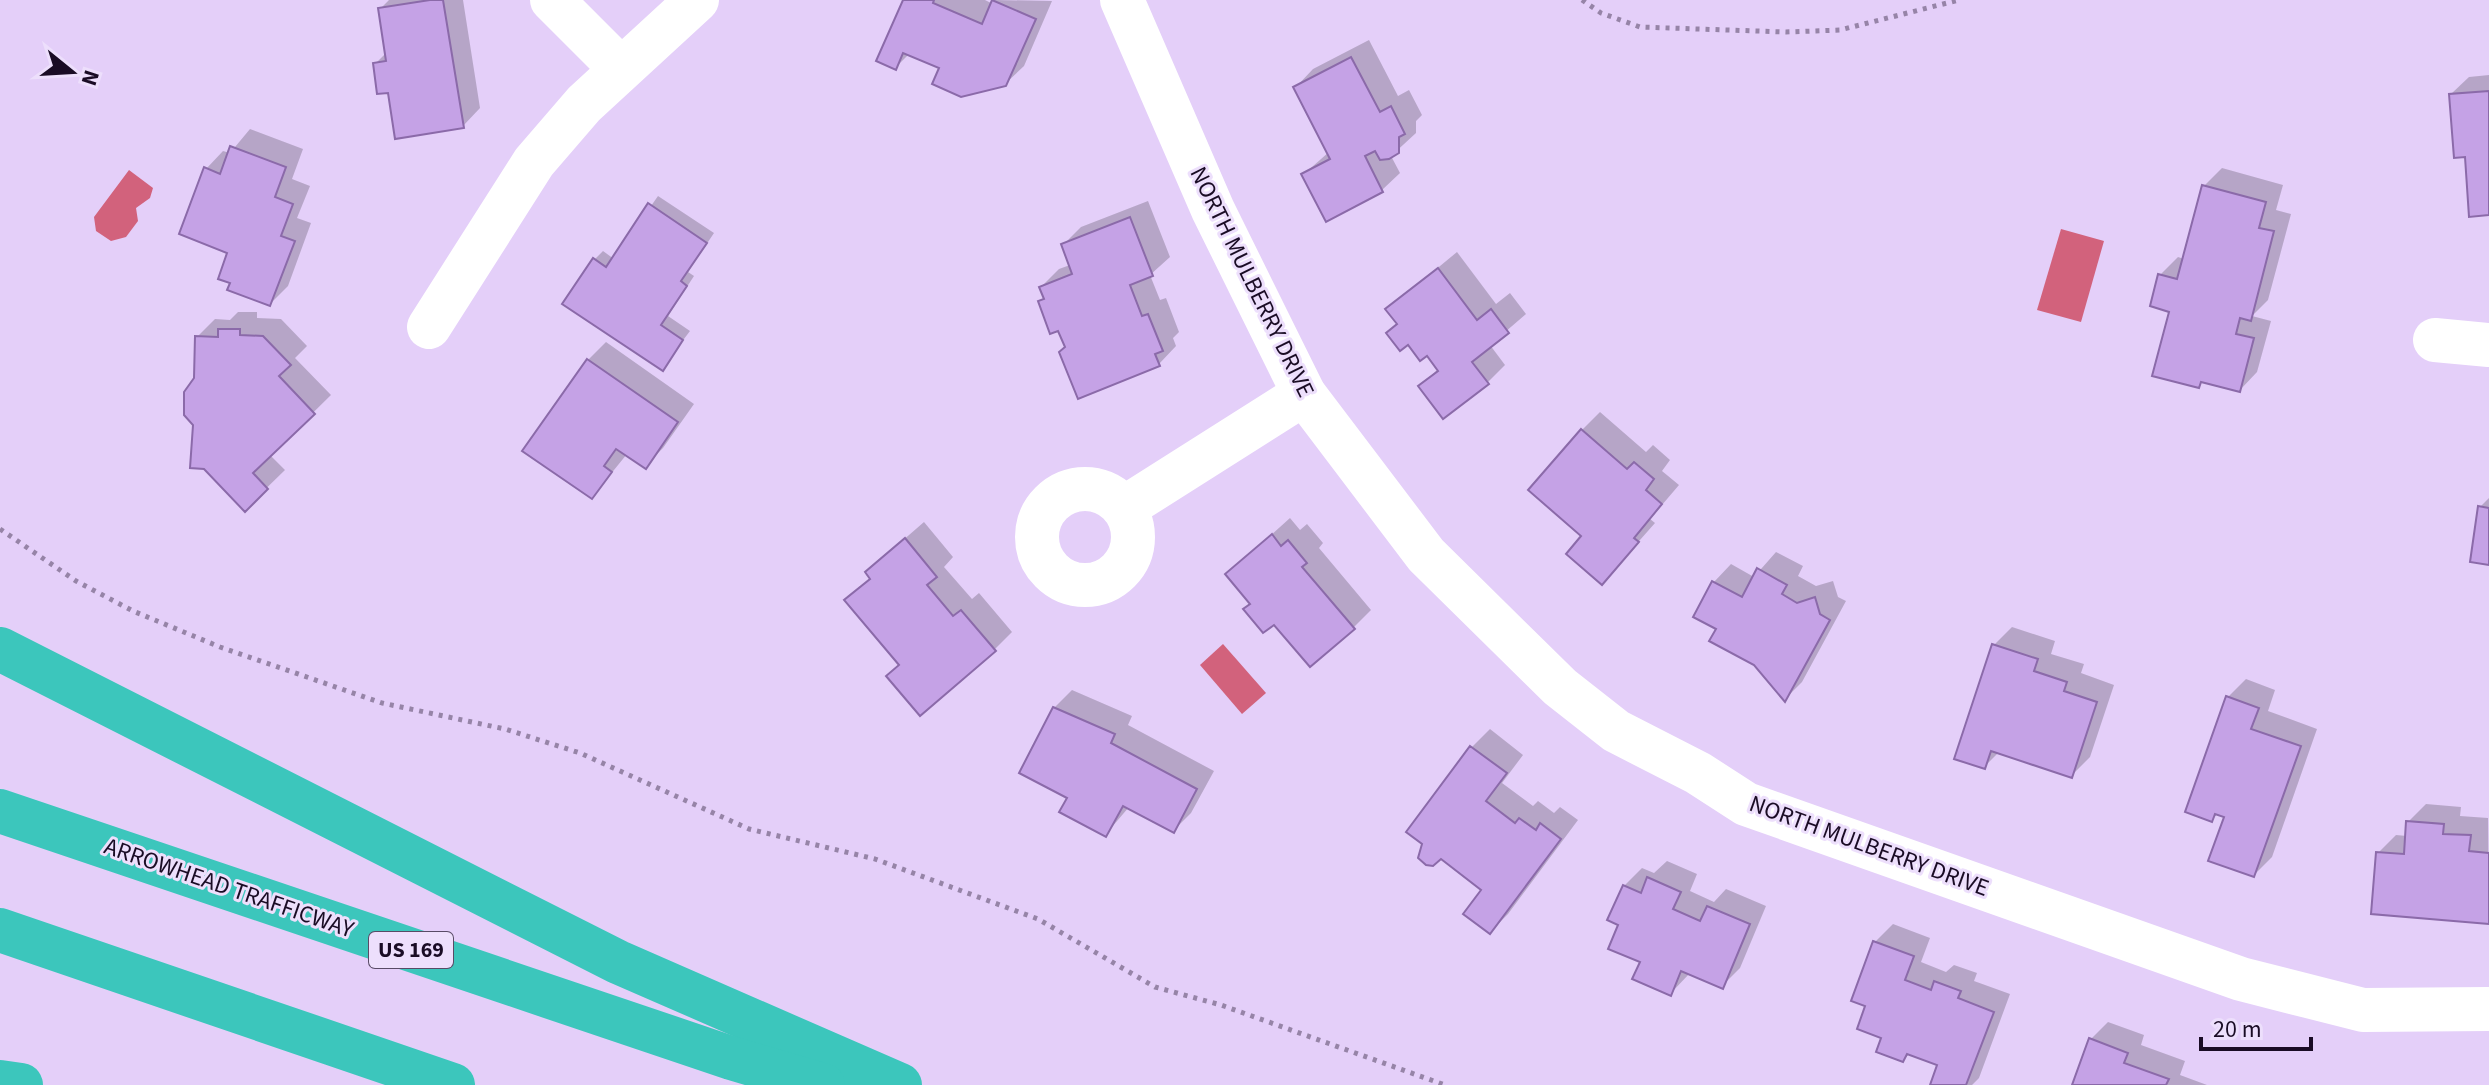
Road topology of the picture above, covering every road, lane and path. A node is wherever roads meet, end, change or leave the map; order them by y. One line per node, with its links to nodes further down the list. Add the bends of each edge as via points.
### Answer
1 (552, 0): 6 (street)
2 (697, 0): 6 (street)
3 (1122, 0): 10 (street, NORTH MULBERRY DRIVE, via 1213,210)
4 (1582, 0): 5 (path, via 1640,27 1786,32 1840,30)
5 (1959, 0)
6 (621, 69): 7 (street, via 534,162)
7 (429, 327)
8 (2435, 340): 9 (street)
9 (2489, 345)
10 (1304, 394): 11 (street); 16 (street, NORTH MULBERRY DRIVE, via 1426,555 1560,687 1616,731 1746,804 2241,979 2363,1010)
11 (1124, 508)
12 (0, 529): 22 (path, via 76,581 220,647 382,703 505,729 580,753 749,829 875,859 1038,919 1155,987 1221,1005)
13 (0, 649): 21 (highway, via 618,962)
14 (0, 811): 20 (highway, ARROWHEAD TRAFFICWAY / US 169)
15 (0, 930): 19 (highway)
16 (2489, 1009)
17 (0, 1082): 18 (highway)
18 (21, 1085)
19 (453, 1085)
20 (823, 1085)
21 (900, 1085)
22 (1445, 1085)

